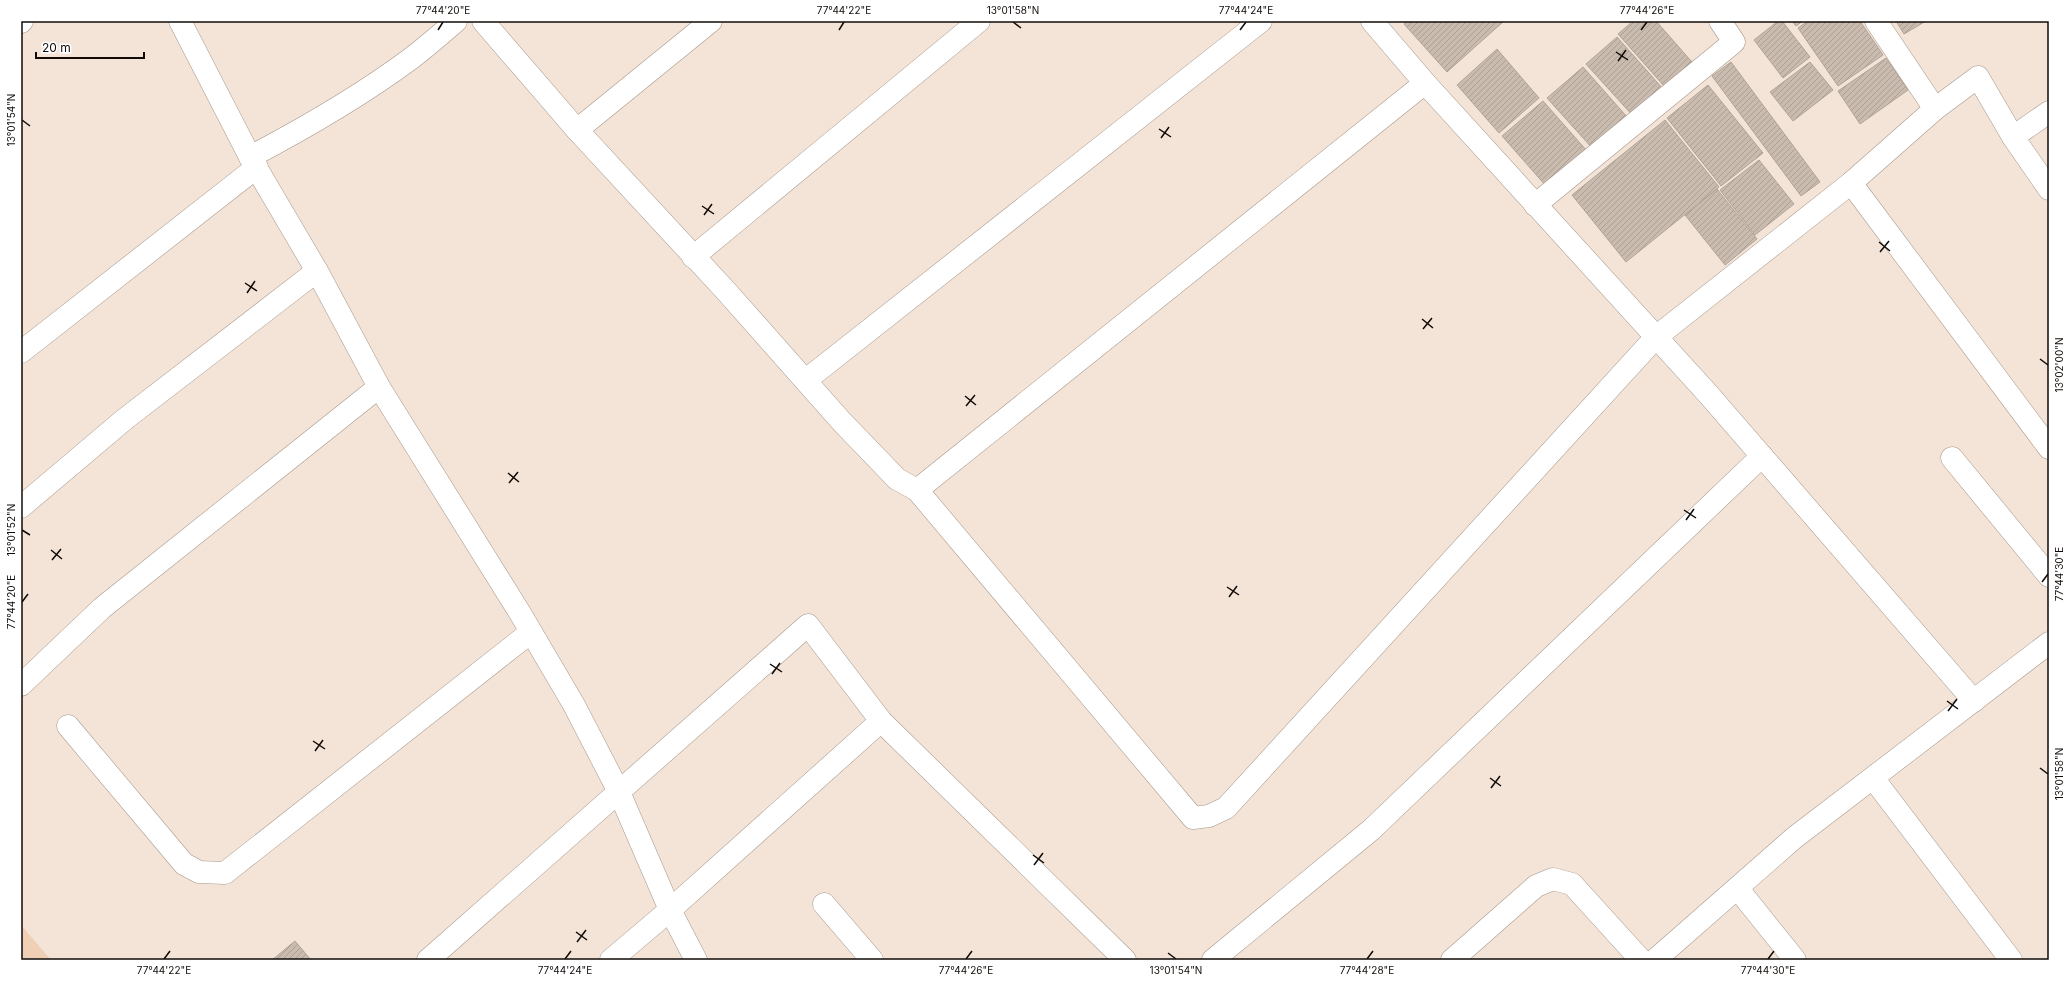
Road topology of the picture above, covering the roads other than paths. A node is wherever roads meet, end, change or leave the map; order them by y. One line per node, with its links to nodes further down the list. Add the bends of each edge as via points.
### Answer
1 (180, 21): 15 (street)
2 (456, 21): 15 (street, via 410,60)
3 (483, 21): 13 (street)
4 (711, 21): 13 (street)
5 (979, 21): 19 (street)
6 (1261, 21): 23 (street)
7 (1372, 21): 10 (street)
8 (1720, 21): 18 (street, via 1734,42)
9 (1876, 21): 11 (street)
10 (1425, 83): 18 (street); 28 (street)
11 (1935, 109): 14 (street, via 1978,77); 16 (street)
12 (2049, 112): 14 (street)
13 (577, 130): 19 (street)
14 (2013, 137): 17 (street)
15 (254, 162): 20 (street); 22 (street)
16 (1850, 183): 21 (street); 25 (street)
17 (2049, 189)
18 (1535, 205): 21 (street)
19 (693, 257): 23 (street)
20 (317, 271): 24 (street); 29 (street, via 125,419)
21 (1656, 337): 26 (street); 28 (street, via 1226,808 1209,816 1193,818)
22 (21, 352)
23 (806, 380): 28 (street, via 897,479)
24 (378, 387): 31 (street); 33 (street, via 102,608)
25 (2049, 448)
26 (1762, 456): 34 (street); 47 (street, via 1372,830)
27 (1952, 458): 30 (street)
28 (917, 490)
29 (21, 508)
30 (2049, 576)
31 (531, 632): 36 (street, via 225,873 199,872 184,864); 38 (street, via 574,705)
32 (2049, 643): 34 (street)
33 (21, 685)
34 (1974, 701): 37 (street)
35 (881, 721): 38 (street, via 808,625); 41 (street); 46 (street)
36 (68, 726)
37 (1873, 778): 39 (street, via 1794,838); 52 (street)
38 (619, 792): 41 (street); 42 (street)
39 (1738, 889): 50 (street); 51 (street)
40 (824, 904): 45 (street)
41 (670, 910): 43 (street); 44 (street)
42 (428, 960)
43 (611, 960)
44 (696, 960)
45 (872, 960)
46 (1124, 960)
47 (1213, 960)
48 (1452, 960): 49 (street, via 1536,886 1553,879 1572,884)
49 (1640, 960)
50 (1655, 960)
51 (1795, 960)
52 (2011, 960)

